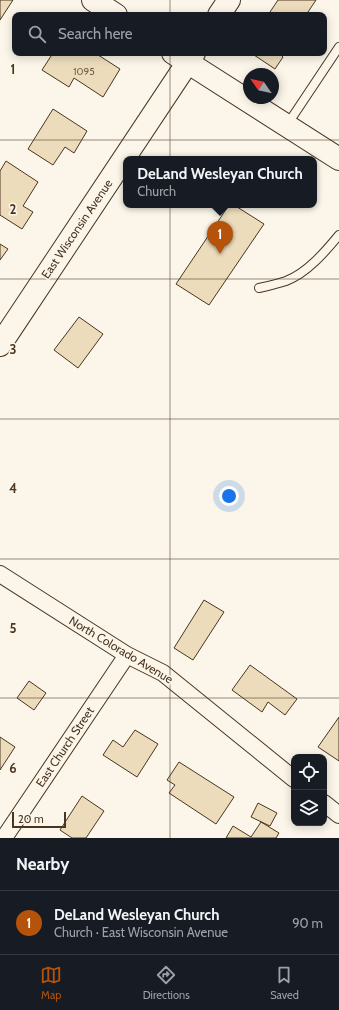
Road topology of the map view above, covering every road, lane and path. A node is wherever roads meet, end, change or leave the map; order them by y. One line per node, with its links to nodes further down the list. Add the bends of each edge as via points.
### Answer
1 (92, 0): 3 (street)
2 (229, 0): 4 (street)
3 (111, 12)
4 (221, 12)
5 (339, 47): 7 (lane)
6 (185, 56): 7 (street); 11 (street, East Wisconsin Avenue)
7 (287, 126): 8 (street)
8 (339, 159)
9 (339, 235): 10 (lane, via 301,273 287,281)
10 (259, 288)
11 (0, 345)
12 (0, 574): 13 (street, North Colorado Avenue)
13 (127, 656): 14 (street, North Colorado Avenue, via 163,673); 17 (street, East Church Street)
14 (291, 776)
15 (327, 805): 16 (street)
16 (339, 815)
17 (4, 838)

